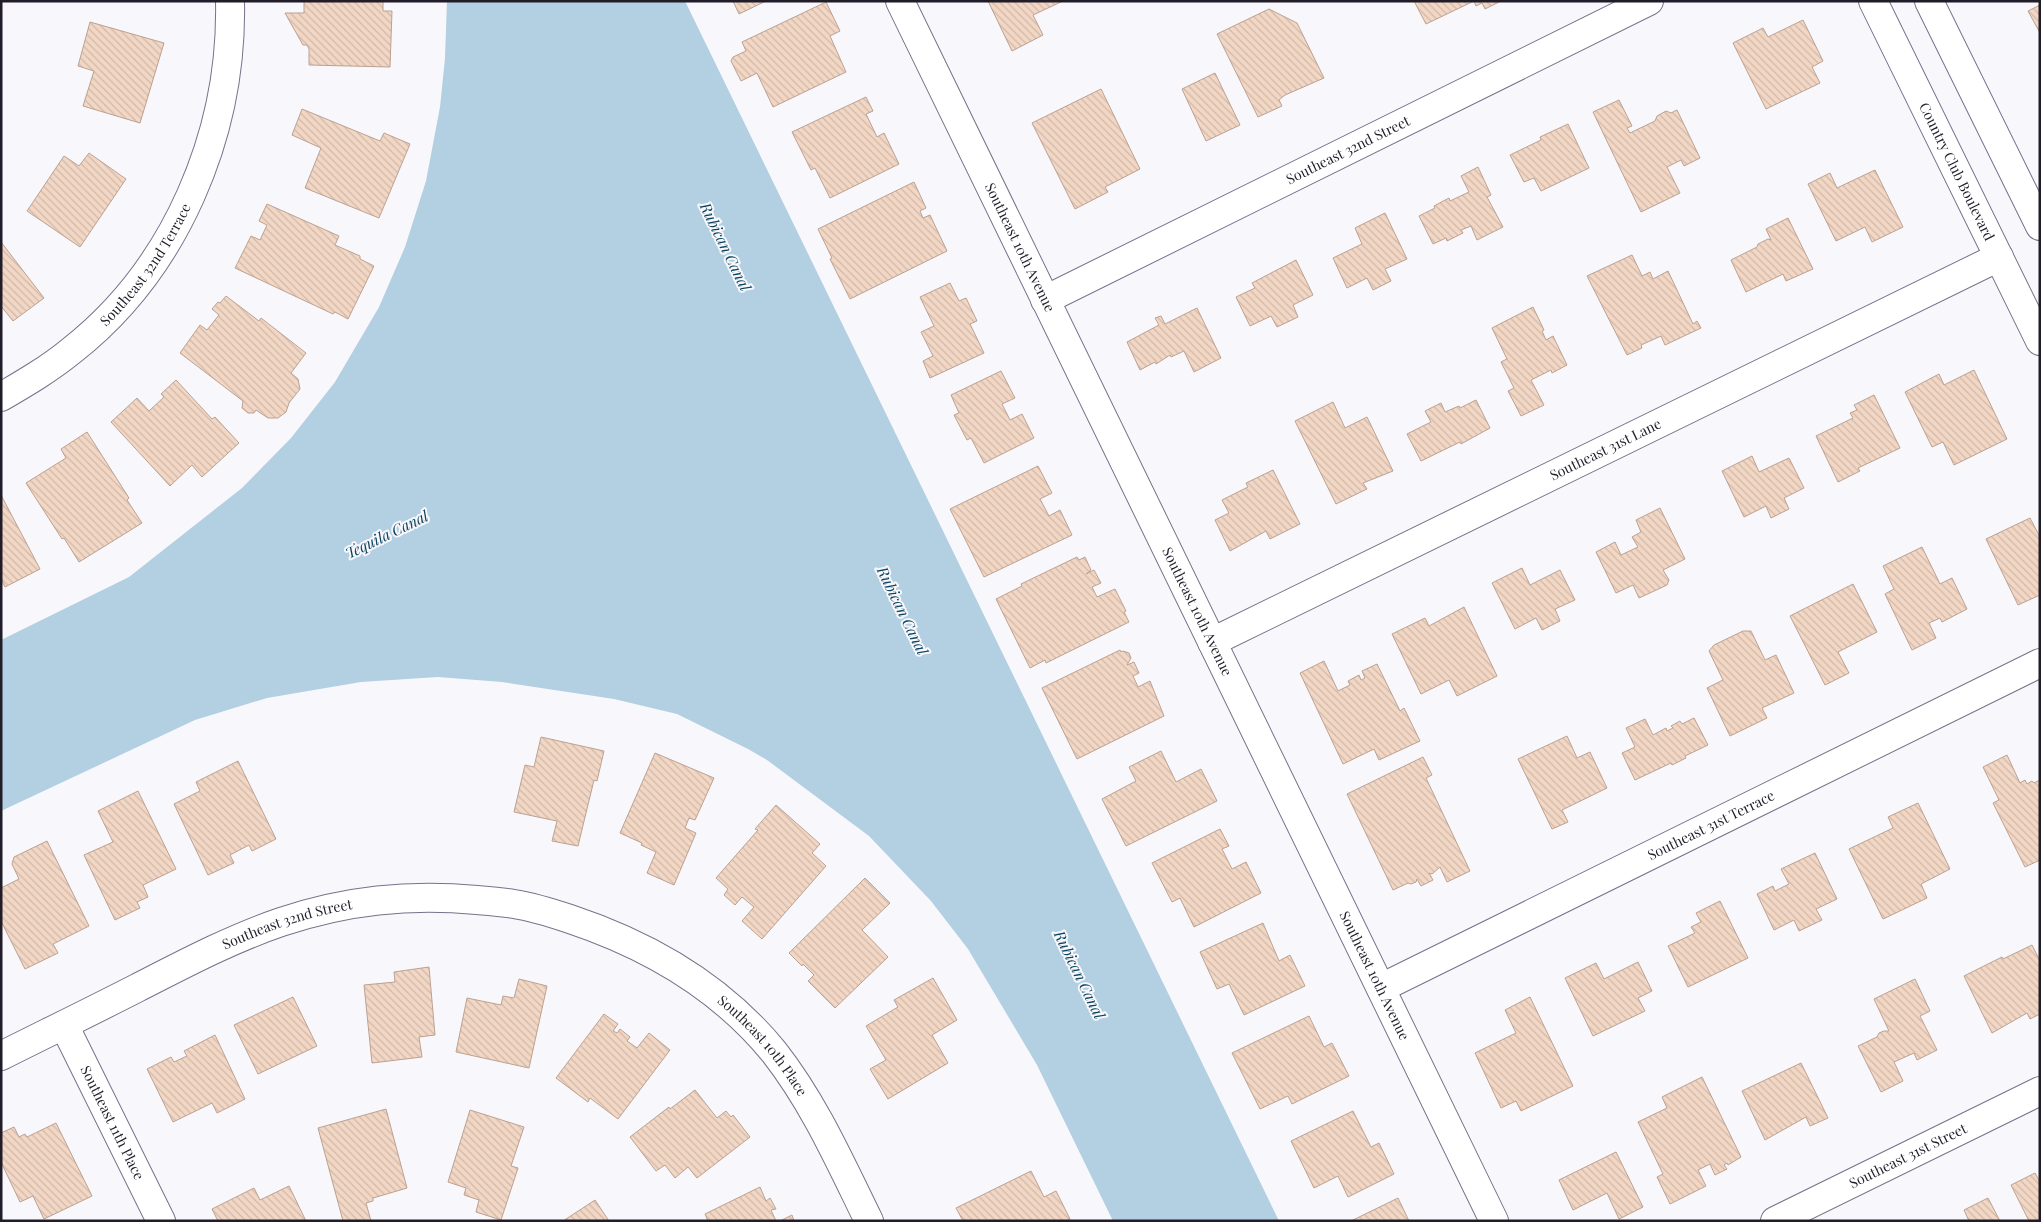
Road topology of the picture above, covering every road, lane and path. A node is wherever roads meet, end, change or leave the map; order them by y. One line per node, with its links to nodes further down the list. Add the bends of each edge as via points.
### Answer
1 (230, 1): 10 (street, Southeast 32nd Terrace, via 225,86 218,118 187,203 166,243 123,303 72,351)
2 (900, 1): 8 (street, Southeast 10th Avenue)
3 (1649, 1): 8 (street, Southeast 32nd Street)
4 (1873, 1): 7 (street, Country Club Boulevard)
5 (1929, 1): 6 (street)
6 (2040, 226)
7 (1999, 257): 9 (street, Country Club Boulevard); 11 (street, Southeast 31st Lane)
8 (1045, 300): 11 (street, Southeast 10th Avenue)
9 (2040, 341)
10 (1, 397)
11 (1212, 642): 14 (street, Southeast 10th Avenue)
12 (2040, 663): 14 (street, Southeast 31st Terrace)
13 (597, 928): 15 (street, Southeast 32nd Street, via 514,904 438,897 362,901 243,936); 19 (street, Southeast 10th Place, via 691,976 745,1021 784,1065 816,1114)
14 (1381, 988): 20 (street, Southeast 10th Avenue)
15 (64, 1025): 16 (street, Southeast 32nd Street); 18 (street, Southeast 11th Place)
16 (1, 1056)
17 (2040, 1091): 21 (street, Southeast 31st Street)
18 (160, 1221)
19 (869, 1221)
20 (1494, 1221)
21 (1775, 1221)

